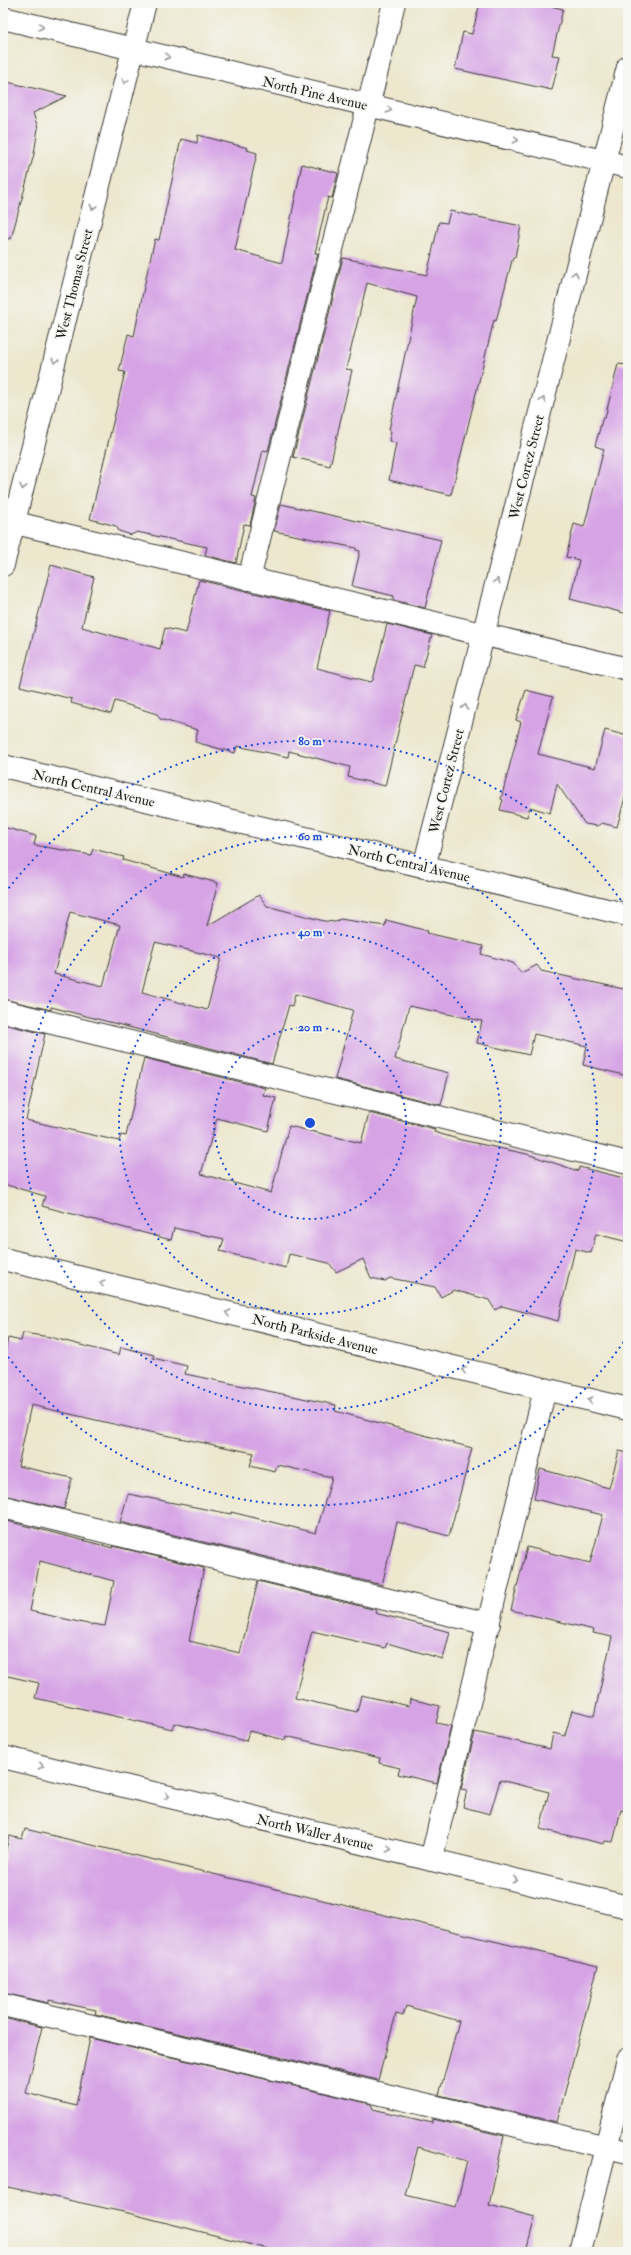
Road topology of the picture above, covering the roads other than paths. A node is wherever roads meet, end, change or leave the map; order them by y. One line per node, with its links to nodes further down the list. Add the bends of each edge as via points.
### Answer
1 (145, 3): 4 (street, West Thomas Street)
2 (394, 3): 6 (street)
3 (3, 18): 4 (street, North Pine Avenue, one-way to 4)
4 (134, 49): 6 (street, North Pine Avenue, one-way to 6); 9 (street, West Thomas Street, one-way to 9)
5 (628, 67): 7 (street, West Cortez Street)
6 (368, 105): 7 (street, North Pine Avenue, one-way to 7); 11 (street)
7 (604, 161): 8 (street, North Pine Avenue); 12 (street, West Cortez Street, one-way to 7)
8 (628, 167)
9 (8, 522): 10 (street, West Thomas Street); 11 (street)
10 (3, 565)
11 (249, 579): 12 (street)
12 (483, 635): 13 (street); 15 (street, West Cortez Street, one-way to 12)
13 (628, 669)
14 (3, 766): 15 (street, North Central Avenue)
15 (424, 867): 16 (street, North Central Avenue)
16 (628, 915)
17 (3, 1011): 18 (street)
18 (628, 1163)
19 (3, 1259): 20 (street, North Parkside Avenue, one-way to 19)
20 (545, 1389): 21 (street, North Parkside Avenue, one-way to 20); 23 (street)
21 (628, 1409)
22 (3, 1507): 23 (street)
23 (489, 1624): 25 (street)
24 (3, 1757): 25 (street, North Waller Avenue, one-way to 25)
25 (432, 1860): 26 (street, North Waller Avenue, one-way to 26)
26 (628, 1907)
27 (3, 2004): 29 (street)
28 (628, 2059): 29 (street)
29 (606, 2147): 30 (street); 31 (street)
30 (628, 2152)
31 (580, 2252)

